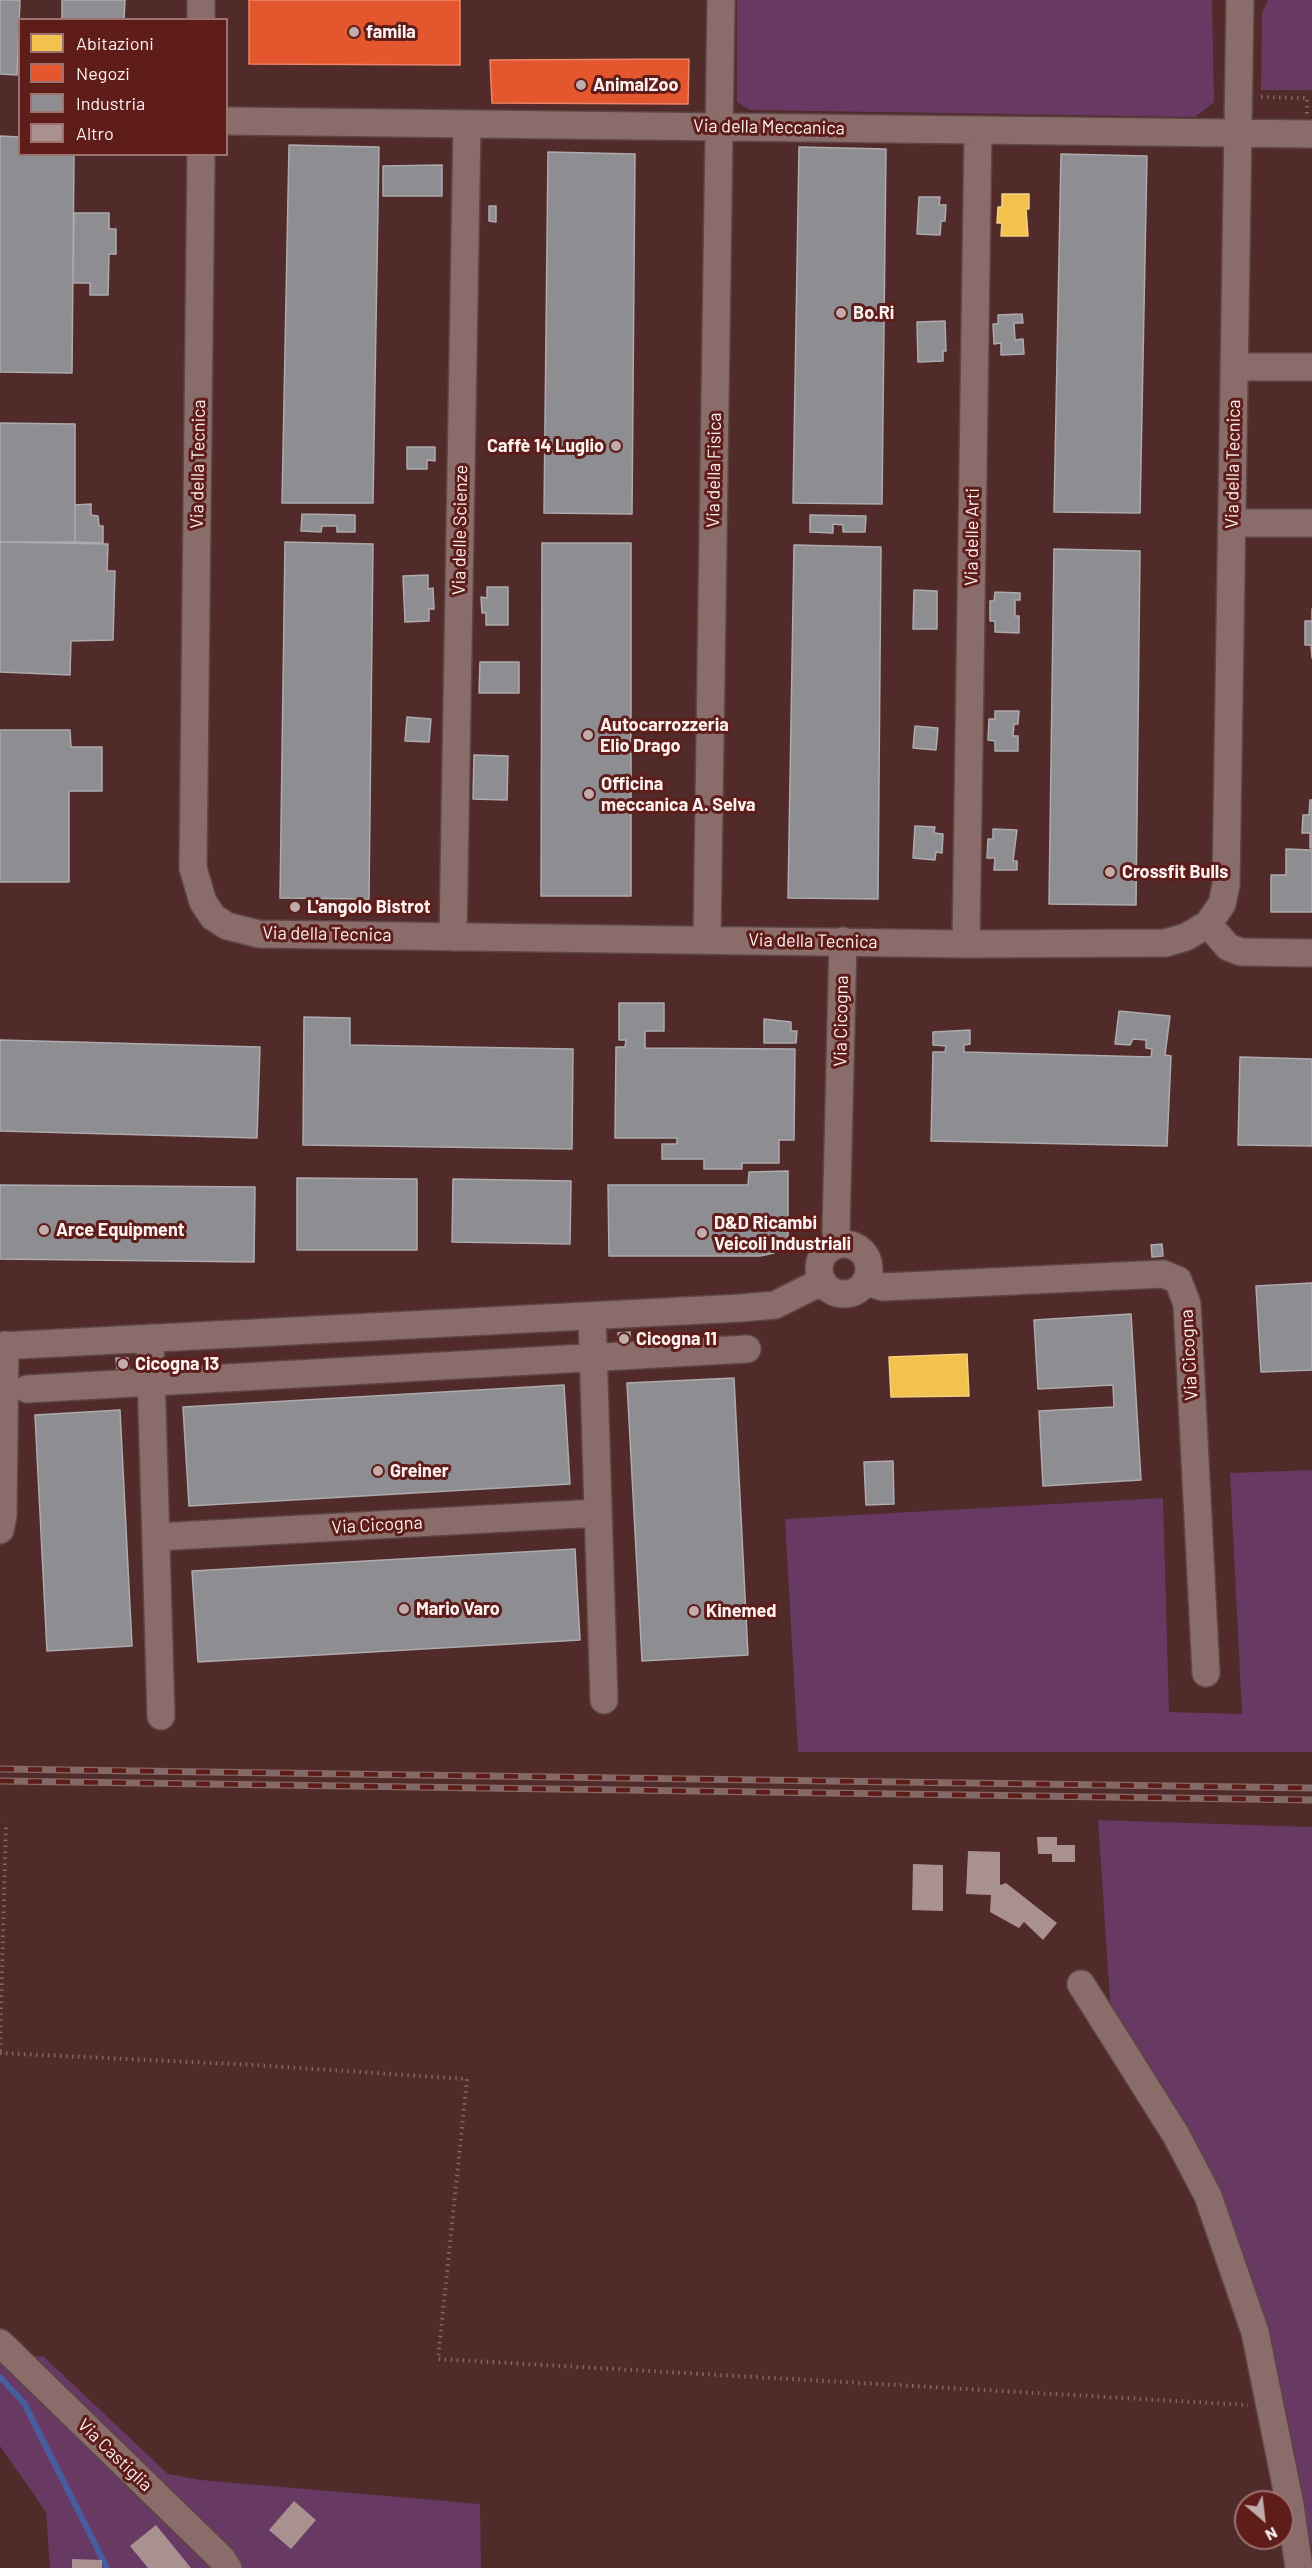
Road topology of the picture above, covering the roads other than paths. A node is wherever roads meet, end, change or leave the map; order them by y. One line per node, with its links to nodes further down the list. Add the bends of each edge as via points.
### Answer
1 (201, 0): 4 (street)
2 (721, 0): 7 (street, Via della Fisica)
3 (1240, 0): 9 (street, Via della Tecnica)
4 (201, 18)
5 (228, 121): 6 (street, Via della Meccanica)
6 (467, 124): 7 (street, Via della Meccanica); 17 (street, Via delle Scienze)
7 (719, 127): 8 (street, Via della Meccanica); 18 (street, Via della Fisica)
8 (978, 130): 9 (street, Via della Meccanica); 20 (street, Via delle Arti)
9 (1238, 133): 10 (street, Via della Meccanica); 12 (street, Via della Tecnica)
10 (1312, 134)
11 (201, 156): 17 (street, Via della Tecnica, via 193,868 197,886 213,917 242,931)
12 (1234, 367): 13 (street); 14 (street, Via della Tecnica)
13 (1312, 367)
14 (1232, 523): 15 (street); 16 (street, Via della Tecnica, via 1226,885 1221,904)
15 (1312, 523)
16 (1208, 924): 20 (street, Via della Tecnica, via 1165,943); 21 (street, via 1228,946 1241,952)
17 (453, 937): 18 (street, Via della Tecnica)
18 (707, 939): 19 (street, Via della Tecnica)
19 (843, 941): 20 (street, Via della Tecnica); 22 (street, Via Cicogna, via 836,1231)
20 (966, 944)
21 (1312, 953)
22 (839, 1244): 23 (street, via 856,1246 862,1251 870,1266); 24 (street, via 820,1260)
23 (867, 1282): 24 (street, via 846,1295); 35 (street, Via Cicogna, via 883,1287 1163,1274 1178,1280 1187,1304)
24 (824, 1285): 25 (street, via 813,1286 775,1305)
25 (592, 1316): 26 (street); 29 (street)
26 (150, 1338): 27 (street); 30 (street)
27 (2, 1346): 33 (street)
28 (747, 1349): 29 (street)
29 (594, 1358): 30 (street); 32 (street)
30 (152, 1382): 31 (street); 34 (street)
31 (27, 1389)
32 (598, 1513): 34 (street, Via Cicogna); 36 (street)
33 (0, 1530)
34 (156, 1537): 37 (street)
35 (1206, 1673)
36 (604, 1700)
37 (162, 1716)
38 (1081, 1984): 41 (street, via 1176,2135 1208,2196 1255,2332)
39 (4, 2353): 40 (street, Via Castiglia)
40 (228, 2568)
41 (1299, 2568)

